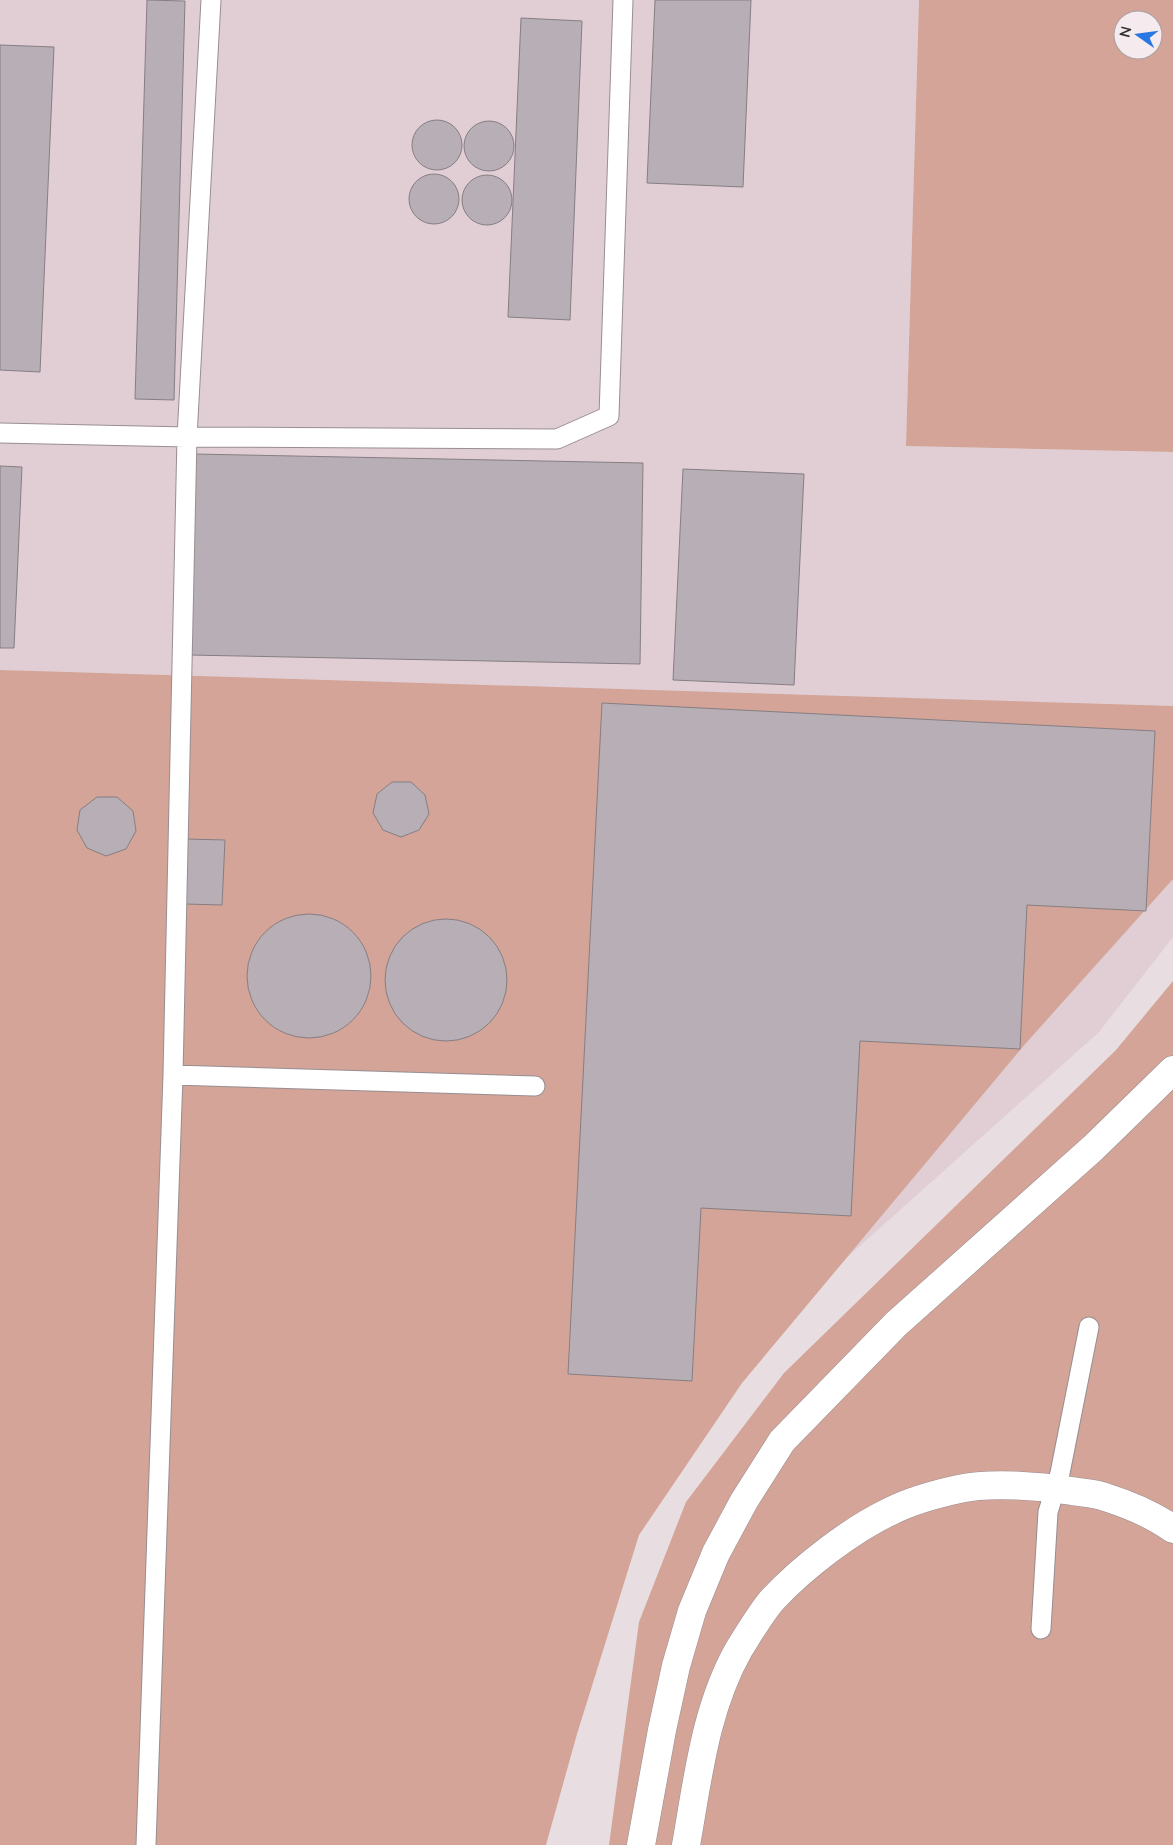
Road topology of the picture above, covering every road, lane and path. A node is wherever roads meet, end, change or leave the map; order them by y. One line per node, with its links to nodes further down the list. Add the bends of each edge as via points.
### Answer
1 (211, 0): 4 (lane)
2 (623, 0): 4 (lane, via 609,416 556,439)
3 (0, 433): 4 (lane)
4 (187, 437): 6 (lane)
5 (1173, 1070): 13 (highway, via 1093,1148 896,1324 782,1441 716,1553 692,1611 662,1730)
6 (173, 1075): 7 (lane); 12 (lane)
7 (536, 1086)
8 (1089, 1327): 9 (lane)
9 (1056, 1488): 10 (highway, via 1104,1496 1163,1522); 11 (lane, via 1048,1512); 14 (highway, via 1006,1485 960,1489 891,1511 813,1562 772,1600 739,1650 717,1698 703,1745)
10 (1173, 1530)
11 (1041, 1629)
12 (146, 1845)
13 (641, 1845)
14 (686, 1845)

